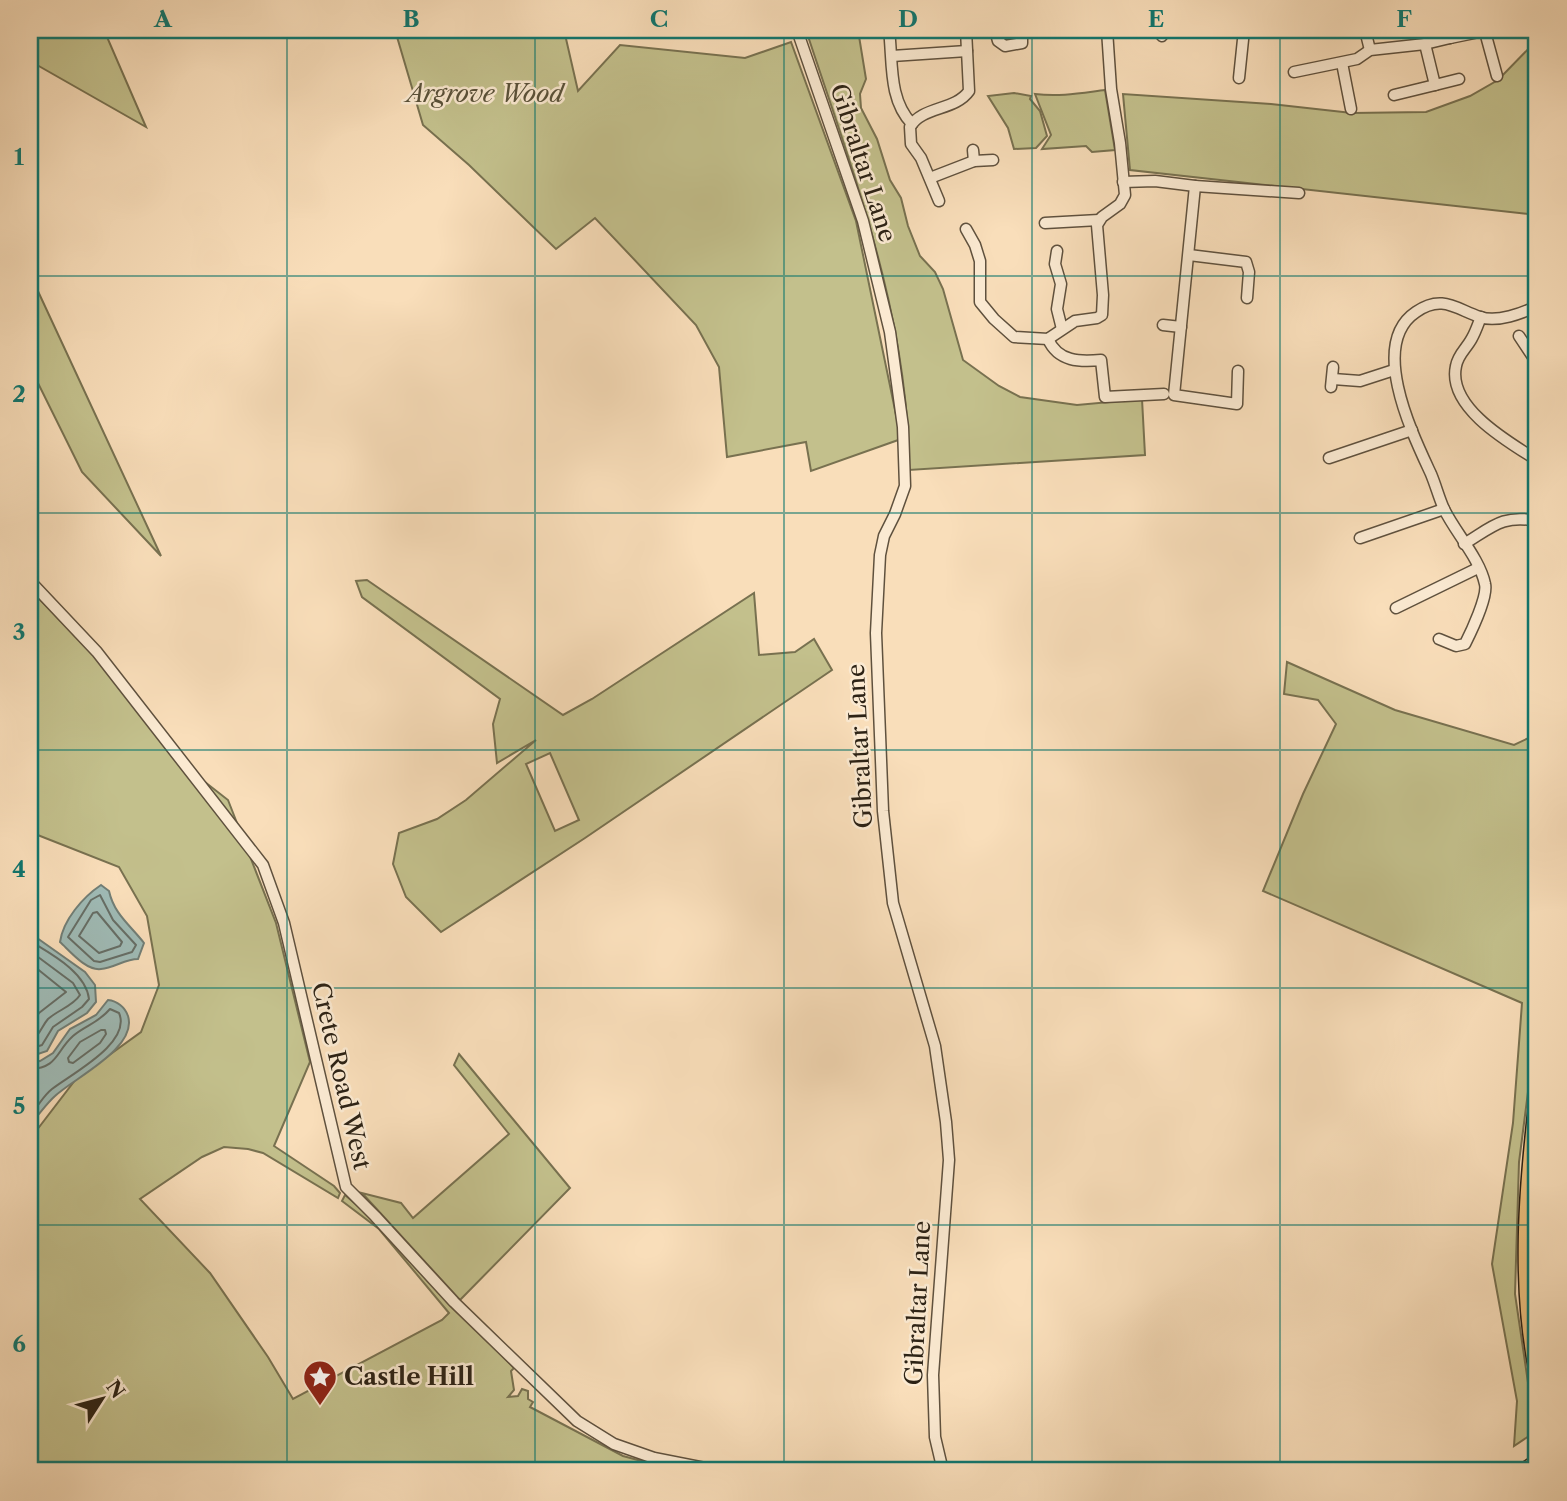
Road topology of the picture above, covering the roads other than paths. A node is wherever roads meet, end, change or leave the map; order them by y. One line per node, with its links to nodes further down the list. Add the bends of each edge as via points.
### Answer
1 (797, 30): 62 (street, Gibraltar Lane, via 863,221 890,332 903,427 905,486 880,555 878,701 893,903 935,1046 946,1122 949,1160 933,1375 935,1437)
2 (889, 30): 14 (street)
3 (966, 30): 13 (street)
4 (995, 30): 5 (street, via 1005,46 1022,43)
5 (1022, 30)
6 (1107, 30): 26 (street)
7 (1244, 30): 18 (street)
8 (1365, 30): 12 (street)
9 (1487, 31): 10 (street); 17 (street)
10 (1449, 34): 11 (street)
11 (1425, 44): 12 (street); 20 (street)
12 (1370, 50): 15 (street)
13 (967, 51): 14 (street); 23 (street, via 970,83 966,94)
14 (892, 56): 23 (street, via 895,96)
15 (1342, 63): 16 (street); 22 (street)
16 (1294, 72)
17 (1497, 76)
18 (1239, 78)
19 (1459, 79): 20 (street)
20 (1435, 85): 21 (street)
21 (1394, 95)
22 (1351, 109)
23 (912, 124): 25 (street, via 910,141)
24 (993, 160): 25 (street, via 973,156)
25 (930, 178): 29 (street)
26 (1122, 182): 27 (street); 30 (street, via 1125,195 1120,204)
27 (1195, 186): 28 (street); 34 (street)
28 (1298, 193)
29 (939, 201)
30 (1099, 220): 31 (street); 40 (street, via 1102,314)
31 (1045, 223)
32 (966, 229): 42 (street, via 979,255 982,306 1014,337)
33 (1057, 251): 40 (street, via 1055,264 1061,284 1057,309)
34 (1189, 255): 35 (street, via 1246,262); 39 (street)
35 (1247, 298)
36 (1537, 306): 37 (street, via 1507,316)
37 (1480, 317): 45 (street, via 1448,304 1419,310 1404,322 1398,335); 50 (street, via 1456,364 1459,390 1479,419)
38 (1163, 325): 39 (street)
39 (1181, 327): 46 (street, via 1174,395 1237,404)
40 (1062, 329): 42 (street)
41 (1519, 336): 43 (street)
42 (1048, 339): 47 (street, via 1054,349 1074,361 1101,360 1105,401)
43 (1537, 363)
44 (1333, 367): 45 (street, via 1332,383 1360,381)
45 (1394, 370): 48 (street)
46 (1238, 371)
47 (1164, 394)
48 (1412, 430): 49 (street); 51 (street)
49 (1329, 458)
50 (1537, 460)
51 (1444, 509): 53 (street); 54 (street)
52 (1537, 521): 54 (street, via 1503,520)
53 (1360, 538)
54 (1464, 544): 55 (street)
55 (1478, 568): 57 (street); 58 (street, via 1486,590 1466,642 1456,646)
56 (30, 581): 61 (street, Crete Road West, via 97,652 264,865 284,923 346,1187 454,1302 577,1421 614,1444 645,1455)
57 (1396, 608)
58 (1439, 639)
59 (1537, 1105): 60 (main road, via 1527,1222 1529,1310)
60 (1537, 1369)
61 (720, 1471)
62 (943, 1471)

